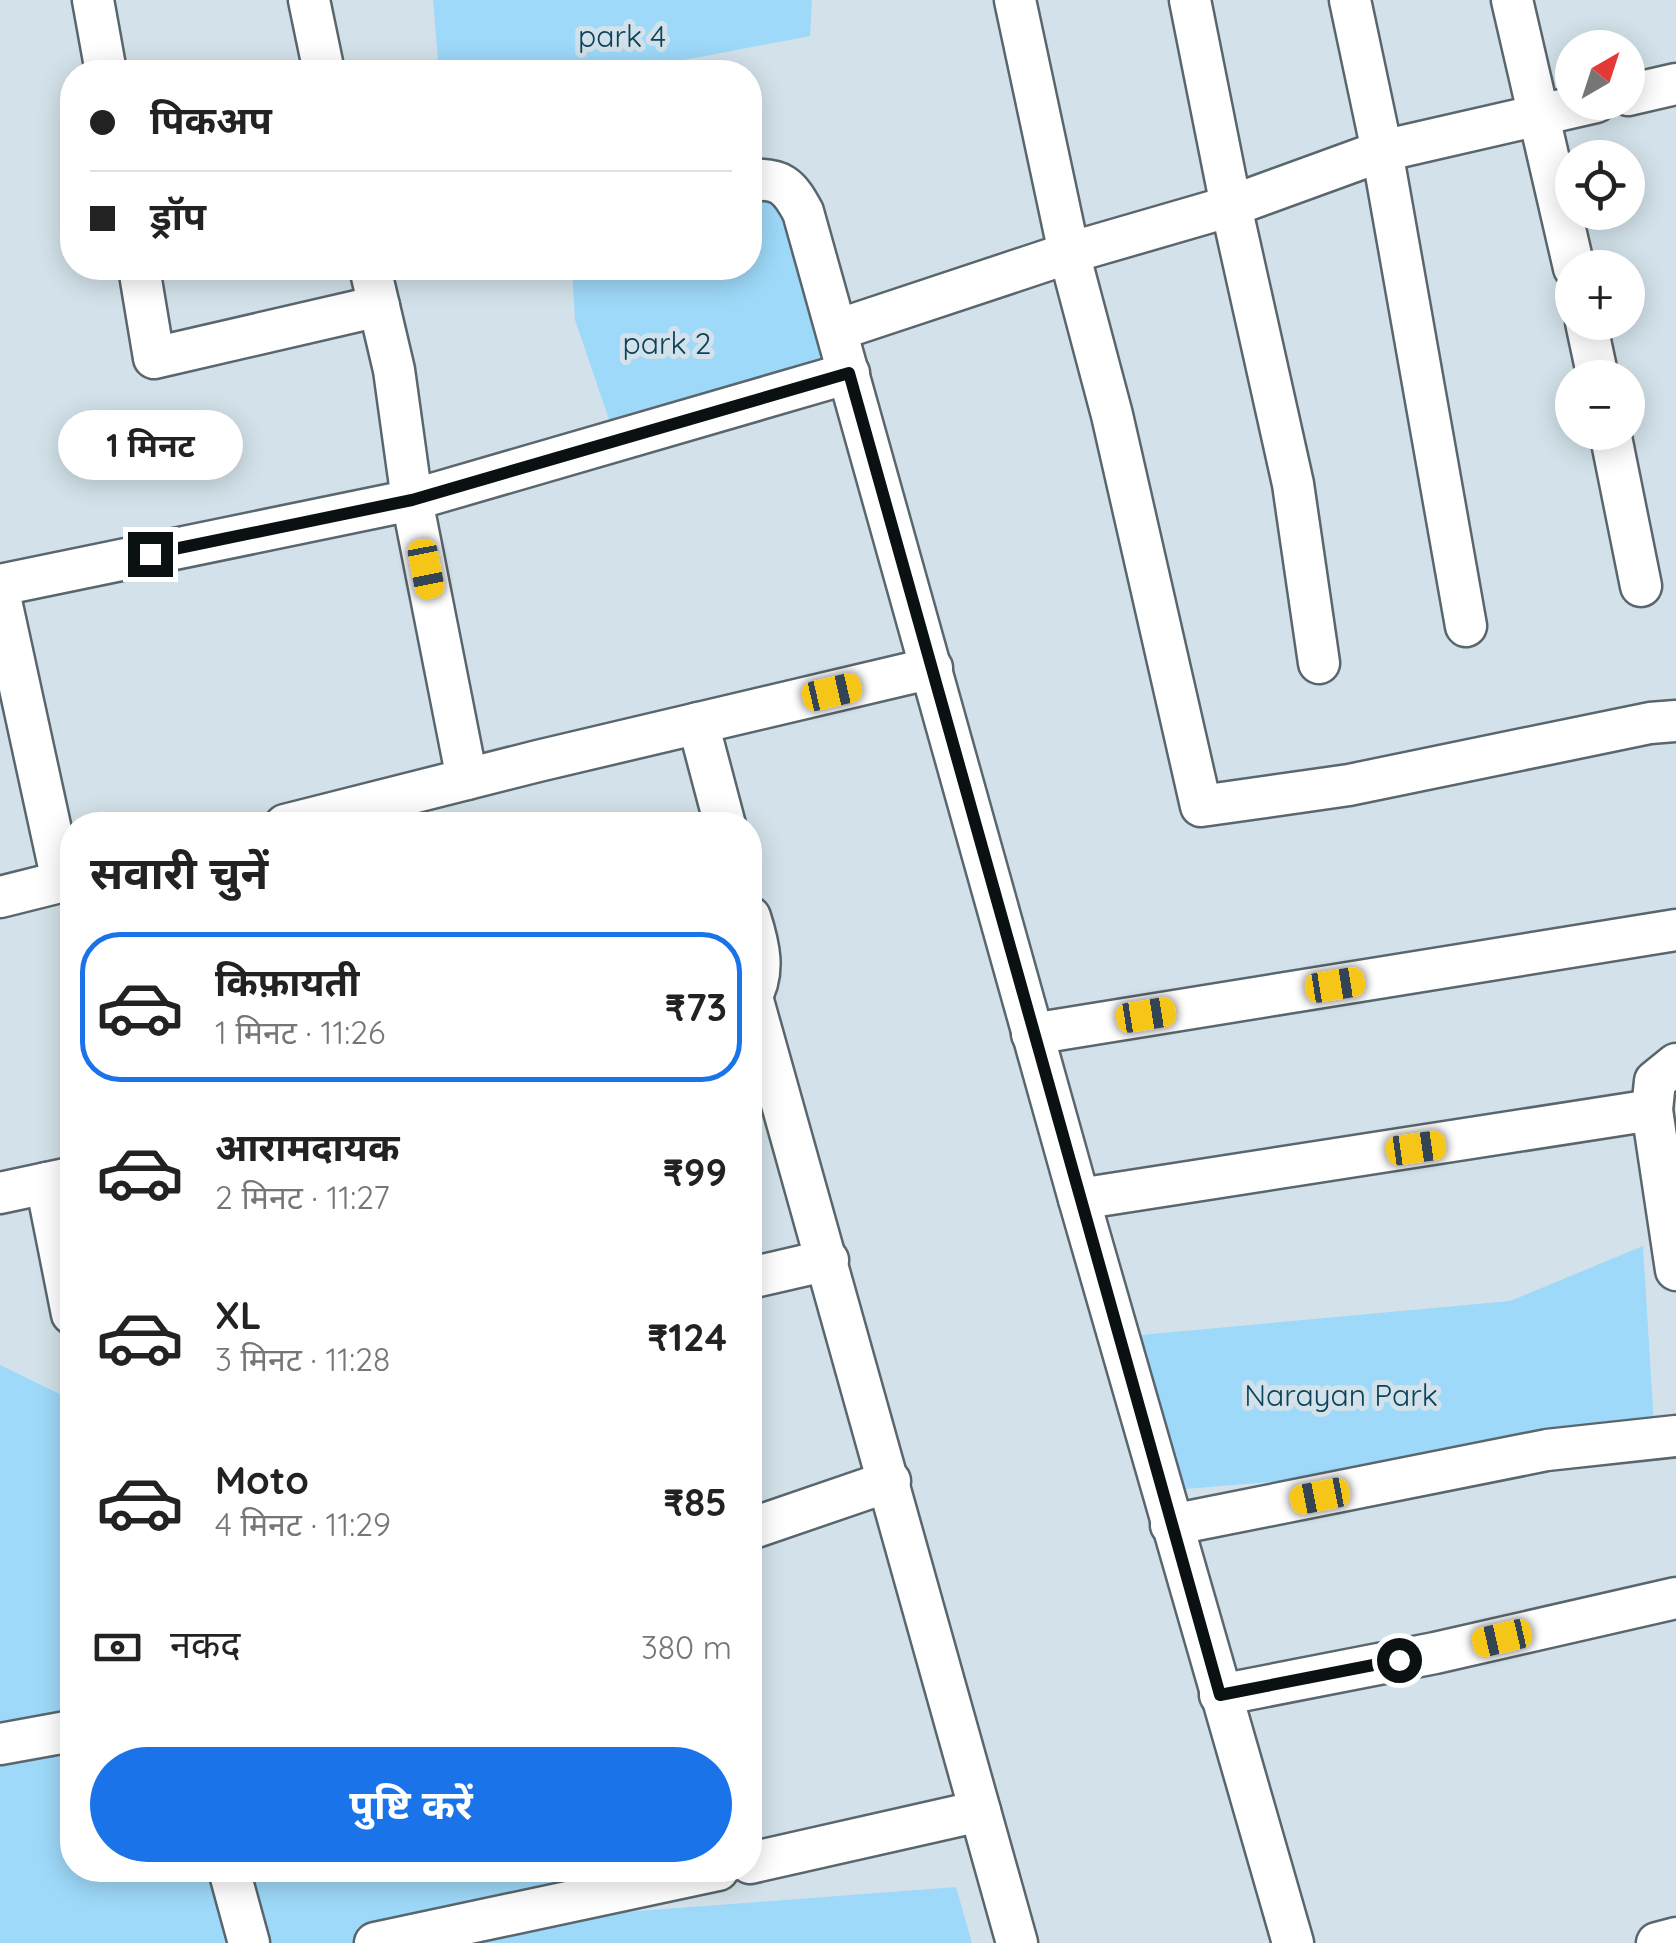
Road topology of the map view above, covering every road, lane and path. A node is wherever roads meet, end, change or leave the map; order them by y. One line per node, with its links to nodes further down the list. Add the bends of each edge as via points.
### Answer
1 (93, 0): 7 (street)
2 (308, 0): 8 (street)
3 (1015, 0): 17 (street)
4 (1190, 0): 15 (street)
5 (1350, 0): 13 (street)
6 (1512, 0): 12 (street)
7 (104, 60)
8 (321, 60)
9 (1676, 84): 10 (street)
10 (1645, 91)
11 (1555, 112): 12 (street)
12 (1541, 116): 13 (street); 16 (street)
13 (1382, 151): 15 (street); 28 (street)
14 (762, 179): 21 (street, via 790,188 803,212)
15 (1231, 206): 17 (street); 29 (street, via 1294,484)
16 (1570, 250)
17 (1068, 253): 21 (street); 31 (street, via 1112,414 1201,806 1349,785)
18 (141, 280): 20 (street, via 154,358)
19 (373, 280): 20 (street)
20 (379, 306): 24 (street)
21 (837, 330): 22 (street)
22 (849, 373): 24 (street); 30 (street)
23 (1614, 450): 26 (street)
24 (412, 500): 25 (street); 33 (street)
25 (0, 585)
26 (1641, 586)
27 (0, 596): 36 (street)
28 (1466, 626)
29 (1319, 663)
30 (932, 668): 32 (street); 40 (street)
31 (1676, 721)
32 (698, 723): 33 (street); 35 (street)
33 (468, 779): 34 (street)
34 (347, 812)
35 (722, 812)
36 (60, 847)
37 (60, 882): 38 (street)
38 (0, 897)
39 (1676, 930): 40 (street)
40 (1032, 1034): 46 (street)
41 (762, 1035): 47 (street)
42 (1676, 1064): 43 (street, via 1655,1081)
43 (1652, 1110): 46 (street); 48 (street)
44 (60, 1180): 45 (street)
45 (0, 1192)
46 (1079, 1198): 52 (street)
47 (828, 1260): 49 (street); 51 (street)
48 (1676, 1270)
49 (762, 1275)
50 (1676, 1436): 52 (street, via 1548,1450)
51 (890, 1481): 53 (street); 58 (street)
52 (1171, 1525): 55 (street)
53 (762, 1526)
54 (1676, 1598): 55 (street)
55 (1220, 1695): 66 (street)
56 (60, 1733): 57 (street)
57 (0, 1744)
58 (980, 1811): 59 (street); 65 (street)
59 (762, 1860)
60 (232, 1882): 63 (street)
61 (662, 1882): 64 (street)
62 (1676, 1938): 67 (street)
63 (249, 1943)
64 (375, 1943)
65 (1017, 1943)
66 (1293, 1943)
67 (1657, 1943)

